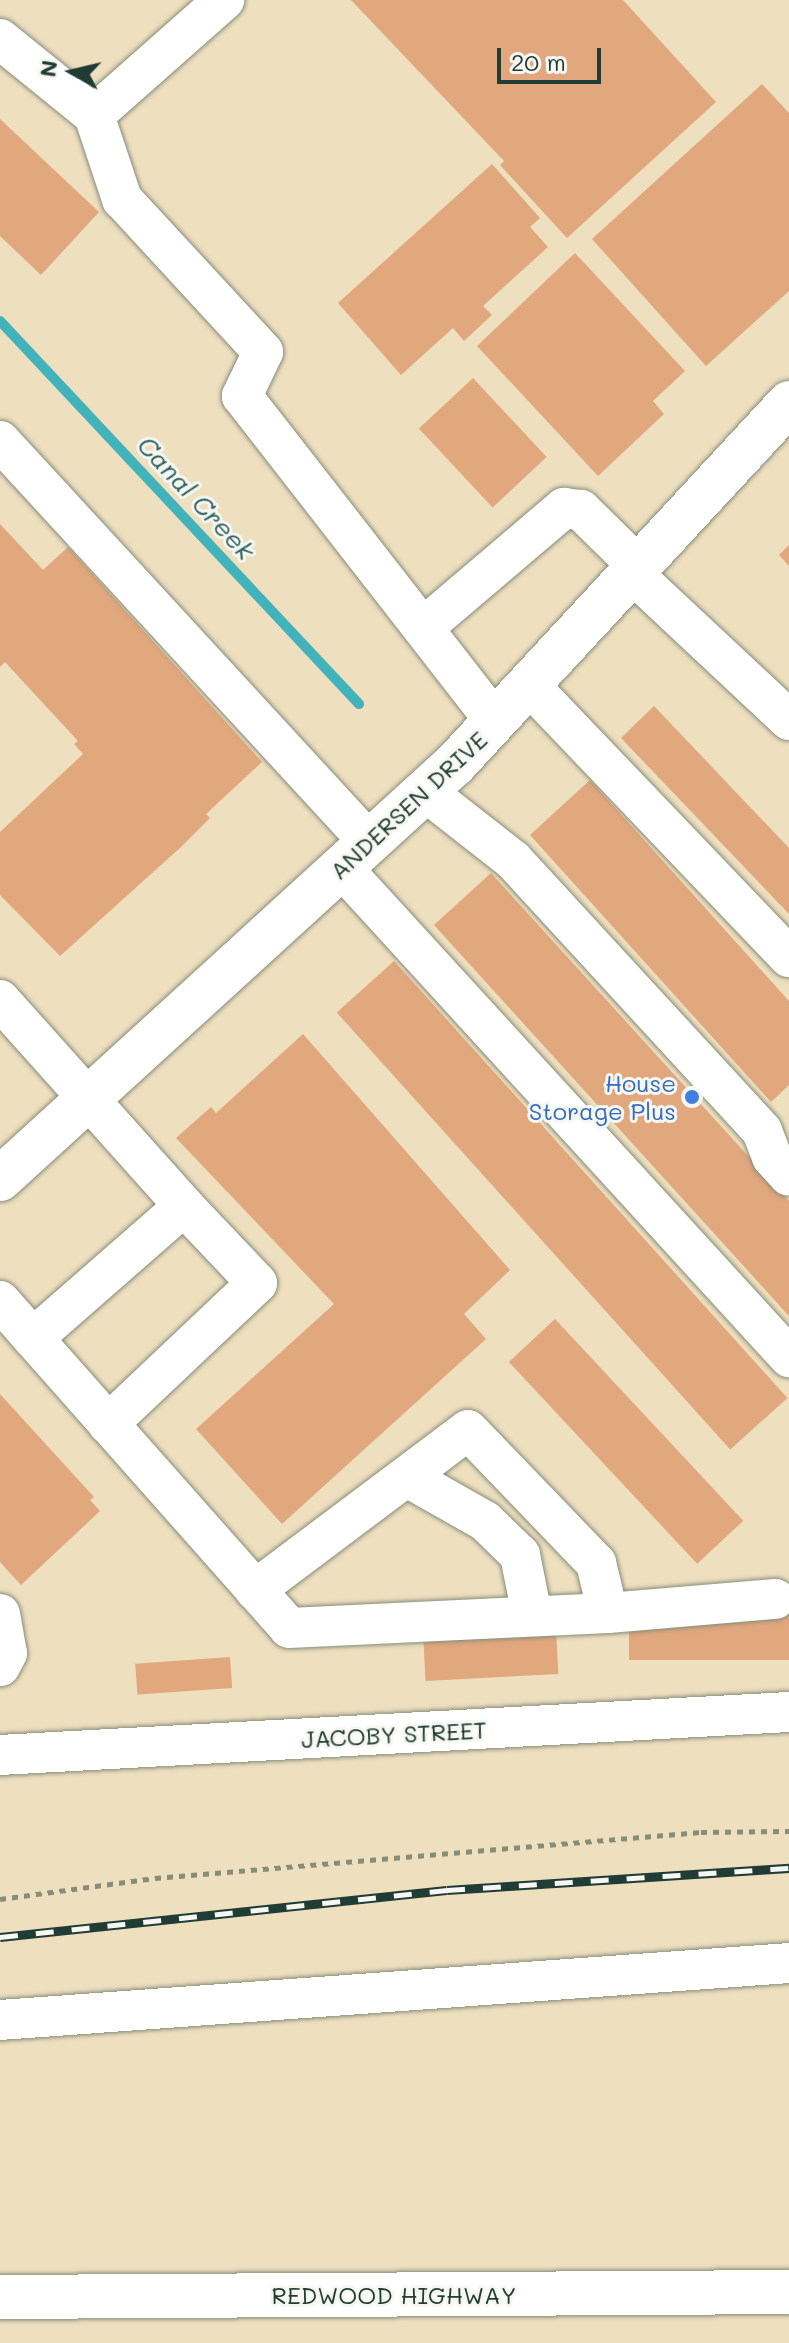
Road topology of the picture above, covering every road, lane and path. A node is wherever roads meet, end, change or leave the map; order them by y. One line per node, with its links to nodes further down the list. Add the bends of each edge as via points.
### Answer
1 (224, 0): 3 (street)
2 (0, 39): 3 (street)
3 (94, 115): 7 (street, via 122,199 263,352 242,396)
4 (789, 403): 6 (main road, ANDERSEN DRIVE)
5 (0, 441): 12 (street)
6 (636, 570): 7 (street, via 581,510 564,508); 8 (main road, ANDERSEN DRIVE); 9 (street)
7 (415, 614): 10 (street)
8 (530, 686): 10 (main road, ANDERSEN DRIVE); 13 (street)
9 (789, 720)
10 (496, 722): 11 (main road, ANDERSEN DRIVE)
11 (425, 791): 12 (main road, ANDERSEN DRIVE); 16 (street, via 513,860)
12 (356, 855): 15 (main road, ANDERSEN DRIVE); 22 (street)
13 (789, 957)
14 (0, 1000): 15 (street)
15 (90, 1097): 18 (main road, ANDERSEN DRIVE); 19 (street)
16 (775, 1120): 17 (street, via 772,1157)
17 (789, 1176)
18 (0, 1179)
19 (184, 1206): 21 (street); 23 (street, via 257,1283)
20 (0, 1301): 21 (street)
21 (33, 1338): 23 (street)
22 (789, 1357)
23 (108, 1424): 25 (street)
24 (409, 1478): 25 (street); 27 (street, via 468,1430 596,1563); 29 (street, via 485,1521 520,1555)
25 (255, 1590): 29 (street, via 289,1628)
26 (775, 1599): 27 (street)
27 (608, 1613): 29 (street)
28 (0, 1614): 30 (street, via 7,1653)
29 (532, 1615)
30 (0, 1666)
31 (789, 1712): 32 (street, JACOBY STREET)
32 (0, 1755)
33 (789, 1831): 34 (path, via 701,1832 171,1876)
34 (0, 1899)
35 (789, 1963): 36 (street)
36 (0, 2020)
37 (789, 2292): 38 (main road, REDWOOD HIGHWAY)
38 (0, 2297)

